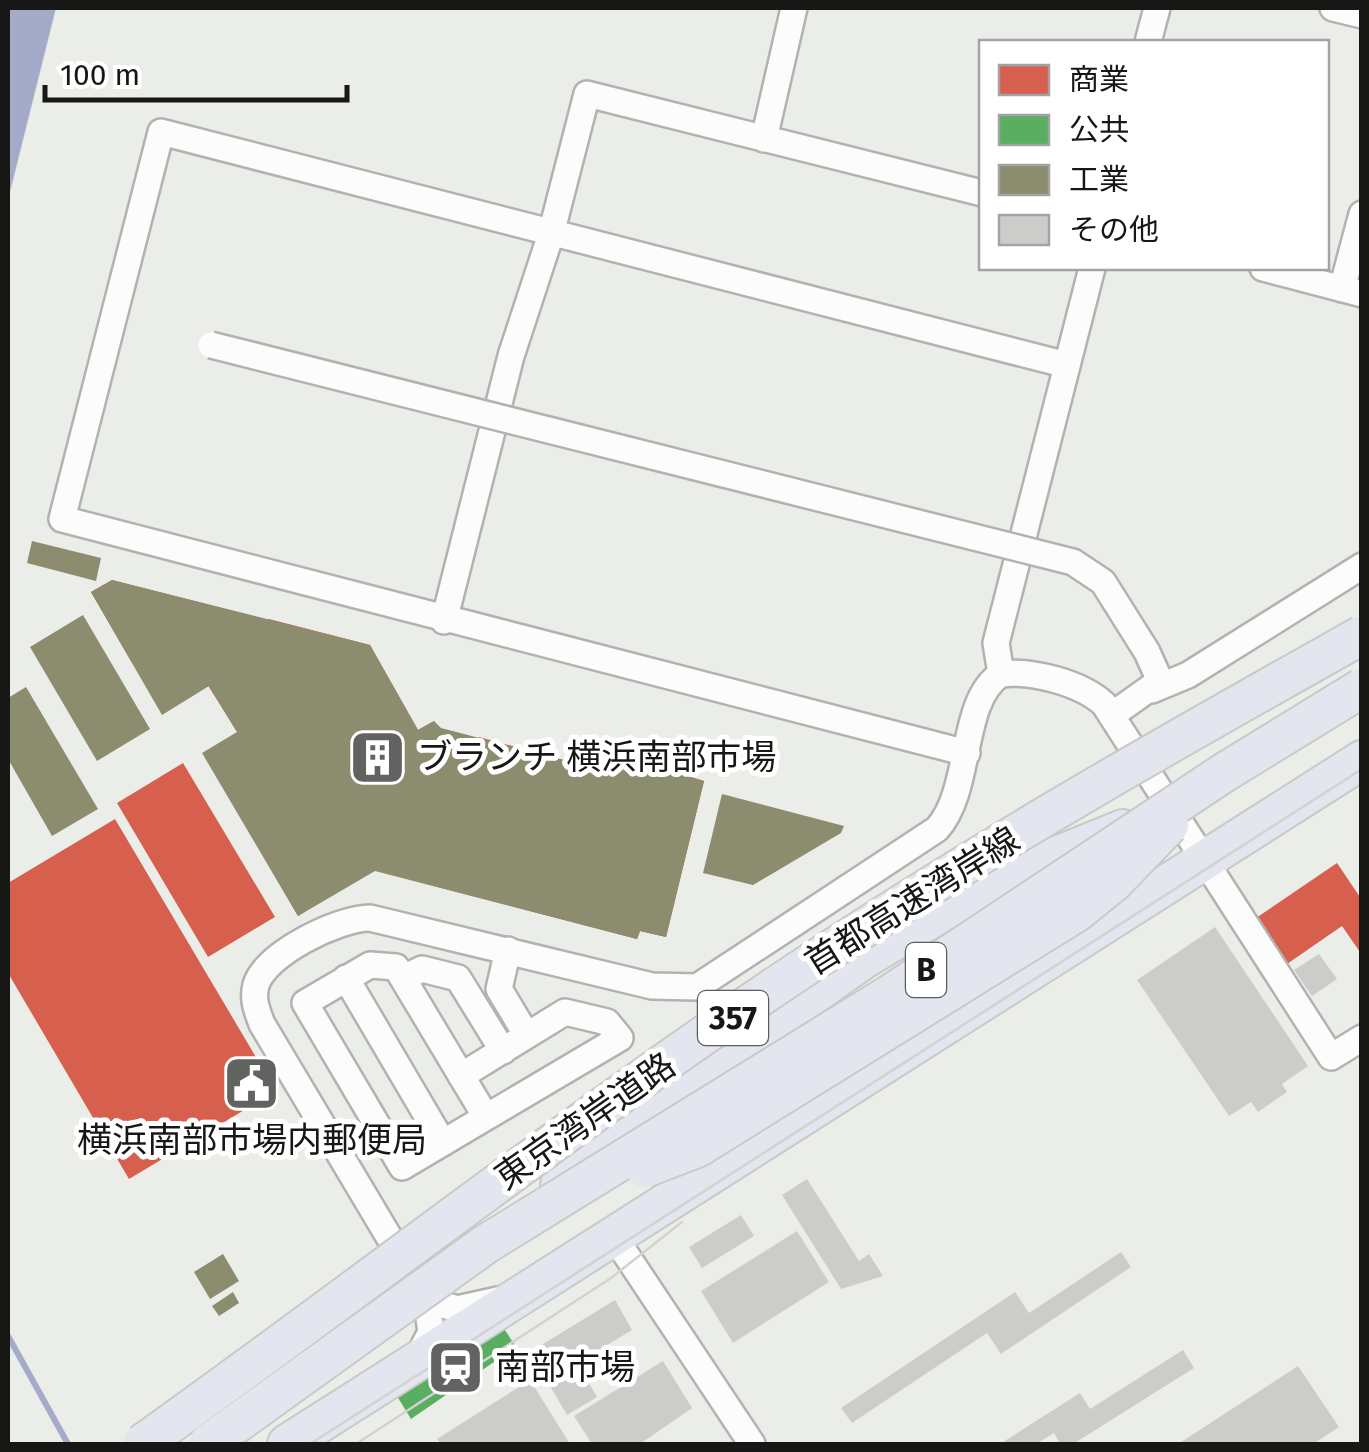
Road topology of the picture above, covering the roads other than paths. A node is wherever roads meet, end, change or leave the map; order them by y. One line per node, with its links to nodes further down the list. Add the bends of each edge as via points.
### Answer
1 (794, 8): 6 (street)
2 (1156, 8): 5 (street)
3 (1333, 8): 4 (street)
4 (1362, 15)
5 (1148, 40)
6 (764, 138): 7 (street); 9 (street, via 587,94)
7 (979, 192)
8 (1362, 214): 12 (street)
9 (551, 234): 14 (street); 16 (street, via 511,356); 16 (street, via 161,132 62,519)
10 (1091, 270): 14 (street)
11 (1270, 270): 12 (street)
12 (1352, 292)
13 (211, 345): 20 (street, bridge, via 1073,562 1103,582 1147,652 1160,676)
14 (1067, 365): 18 (street, via 996,643)
15 (1362, 566): 20 (street, via 1188,676)
16 (444, 621): 23 (street)
17 (1362, 635): 24 (highway, 東京湾岸道路 / 357); 46 (highway, 首都高速湾岸線 / B, bridge, via 836,946 624,1091)
18 (1001, 674): 21 (street, via 1022,673 1086,691); 23 (street, via 985,689)
19 (1362, 688): 22 (highway, 首都高速湾岸線 / B, bridge)
20 (1152, 690): 21 (street)
21 (1112, 715): 24 (street)
22 (1262, 748): 26 (highway, 首都高速湾岸線 / B, bridge); 28 (highway, bridge)
23 (967, 753): 30 (street, via 948,816 924,840 697,988 670,990)
24 (1142, 760): 29 (street); 41 (highway, 東京湾岸道路 / 357, via 834,949)
25 (1362, 760): 29 (highway)
26 (1224, 772): 27 (highway, bridge); 38 (highway, 首都高速湾岸線 / B, bridge)
27 (1184, 808): 38 (highway, bridge, via 1067,898 749,1104); 39 (highway, bridge, via 1148,851 1077,912 906,1020 697,1148)
28 (1130, 826): 38 (highway, bridge, via 1010,896 699,1102); 39 (highway, via 990,883 864,959 682,1088)
29 (1206, 862): 34 (street, via 1331,1057); 40 (highway)
30 (496, 947): 33 (street, via 477,976); 41 (street, via 355,918 270,963 256,983 262,1024)
31 (346, 978): 32 (street, via 374,964 393,966); 37 (street); 37 (street, via 305,1002 392,1151 402,1167)
32 (403, 978): 33 (street, via 422,968 458,978); 35 (street)
33 (515, 1043): 35 (street); 36 (street, via 569,1012 607,1022 620,1038)
34 (1360, 1043)
35 (461, 1076): 36 (street)
36 (486, 1118): 37 (street)
37 (443, 1142)
38 (631, 1158): 39 (highway, 首都高速湾岸線 / B, bridge)
39 (546, 1203): 47 (highway, 首都高速湾岸線 / B, bridge)
40 (613, 1235): 42 (highway); 49 (street)
41 (400, 1252): 43 (street); 45 (highway, 東京湾岸道路 / 357)
42 (526, 1292): 43 (street, via 469,1308); 44 (highway)
43 (426, 1299): 44 (street, via 431,1332)
44 (414, 1364): 48 (highway)
45 (132, 1444)
46 (142, 1444)
47 (208, 1444)
48 (288, 1444)
49 (752, 1444)

